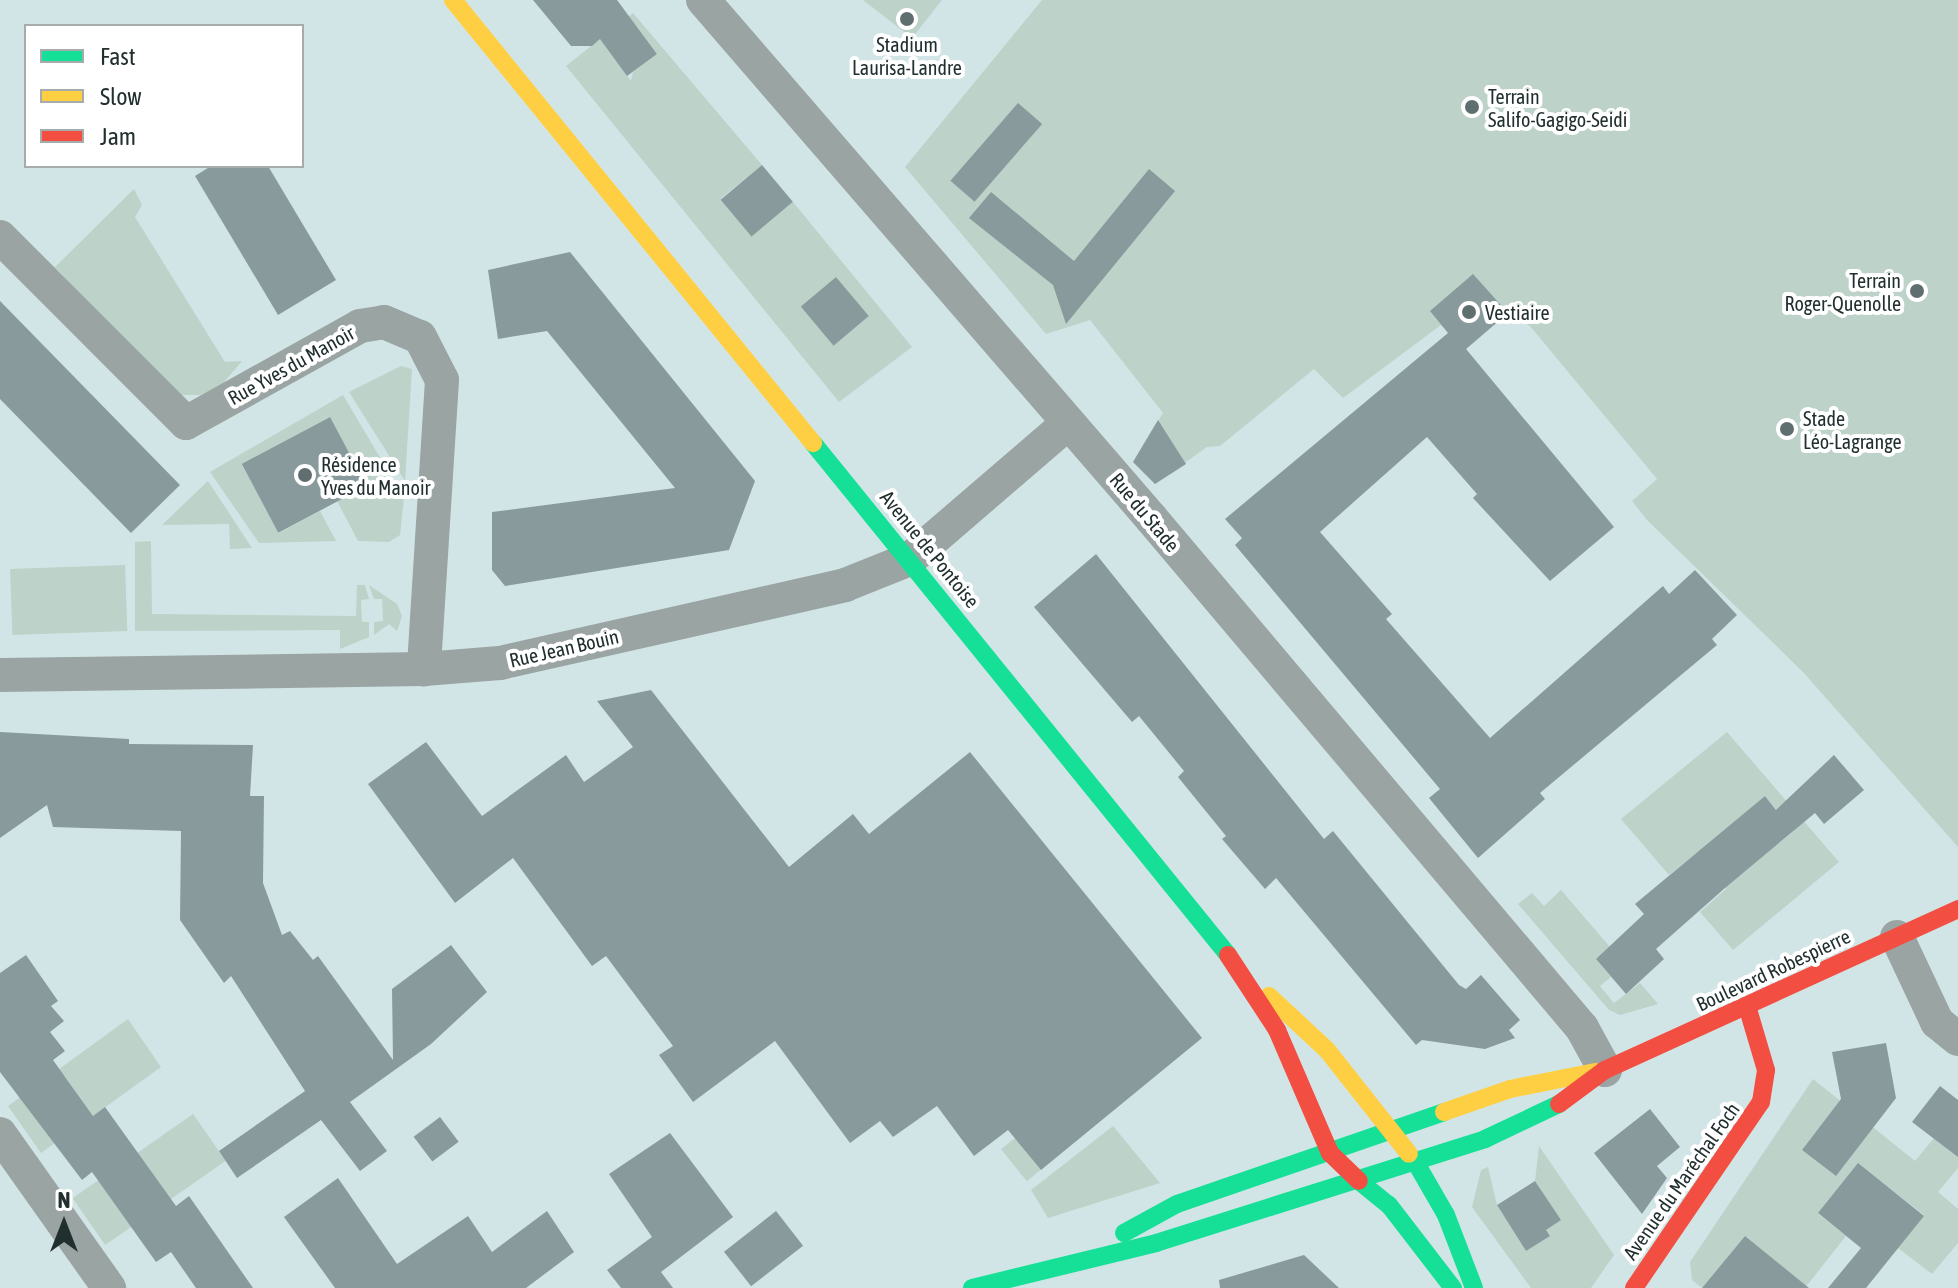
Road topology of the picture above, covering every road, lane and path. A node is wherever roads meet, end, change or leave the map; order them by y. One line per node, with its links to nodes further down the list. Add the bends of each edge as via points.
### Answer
1 (453, 0): 5 (main road, Avenue de Pontoise)
2 (703, 0): 4 (street, Rue du Stade)
3 (0, 237): 6 (street, Rue Yves du Manoir, via 186,423 360,326 384,322 420,337 442,380)
4 (1068, 423): 5 (street, Rue Jean Bouin); 13 (street, Rue du Stade, via 1582,1028)
5 (910, 559): 6 (street, Rue Jean Bouin, via 872,577 815,592 500,663); 10 (main road, Avenue de Pontoise)
6 (424, 669): 7 (street, Rue Jean Bouin)
7 (0, 675)
8 (1958, 909): 9 (main road, Boulevard Robespierre)
9 (1897, 937): 11 (main road, Boulevard Robespierre); 12 (street, via 1937,1022)
10 (1246, 977): 14 (main road, via 1327,1050); 16 (main road, Avenue de Pontoise, via 1277,1030)
11 (1747, 1006): 13 (main road, Boulevard Robespierre); 20 (main road, Avenue du Maréchal Foch, via 1764,1053 1767,1083 1761,1102)
12 (1958, 1039)
13 (1605, 1070): 14 (main road, Boulevard Robespierre, via 1510,1089); 17 (main road, Boulevard Robespierre, via 1545,1114)
14 (1392, 1132): 16 (main road, Boulevard Robespierre); 17 (main road)
15 (0, 1134): 21 (street)
16 (1330, 1153): 18 (main road); 19 (main road, Boulevard Robespierre, via 1177,1204)
17 (1416, 1163): 18 (main road, Boulevard Robespierre); 24 (main road, via 1446,1215)
18 (1359, 1181): 19 (main road, Boulevard Robespierre, via 1156,1243); 23 (main road, via 1389,1205)
19 (1091, 1255): 22 (main road, Boulevard Robespierre)
20 (1644, 1284)
21 (109, 1288)
22 (972, 1288)
23 (1453, 1288)
24 (1474, 1288)

